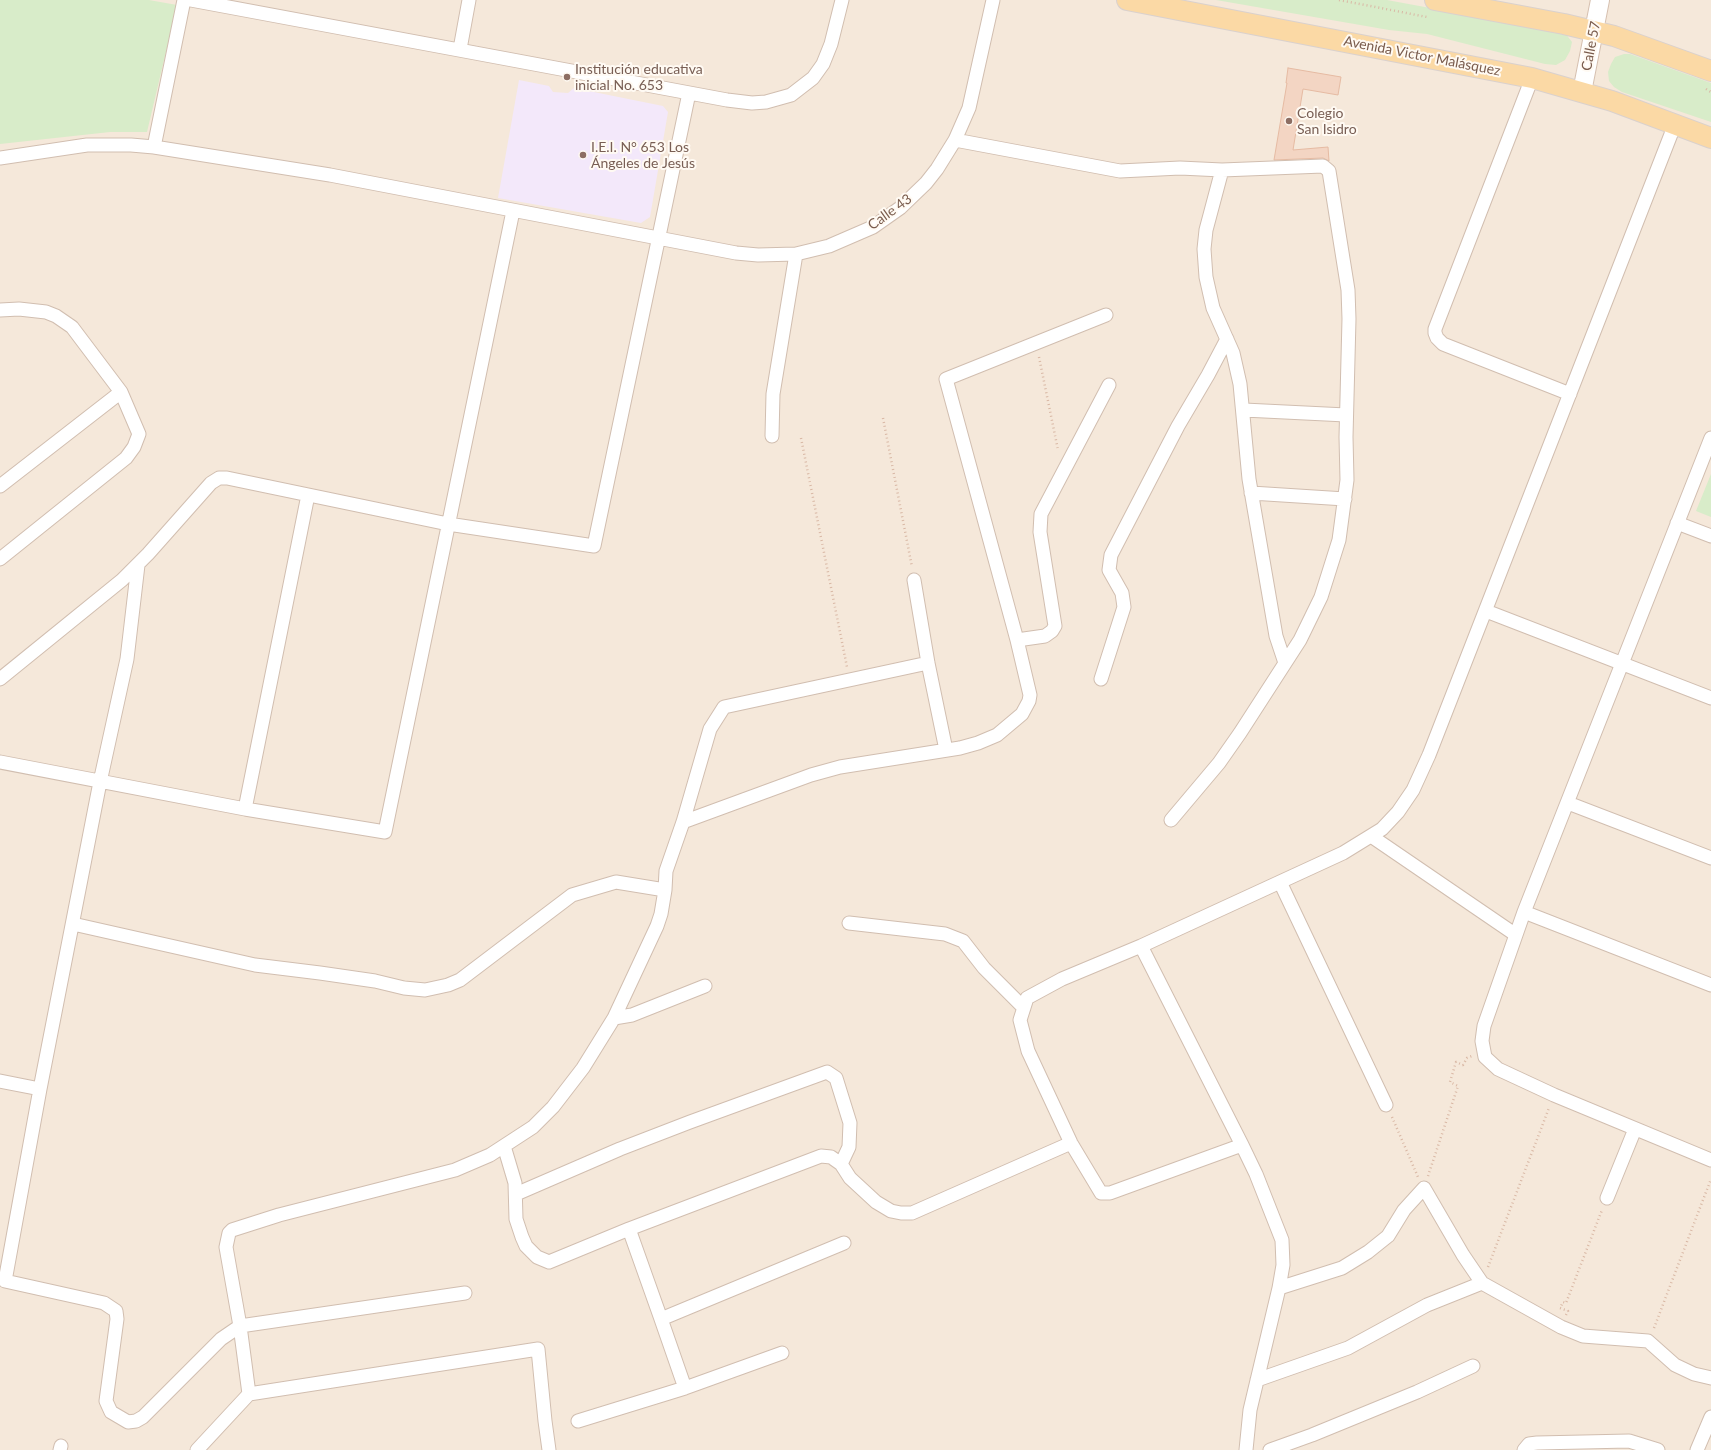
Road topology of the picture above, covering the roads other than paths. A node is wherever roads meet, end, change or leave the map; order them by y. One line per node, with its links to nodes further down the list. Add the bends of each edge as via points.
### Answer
1 (184, 0): 18 (street)
2 (191, 0): 10 (street)
3 (469, 0): 10 (street)
4 (842, 0): 14 (street, via 834,34 823,64 799,91 779,99 752,103)
5 (993, 0): 17 (street, Calle 43, via 973,91)
6 (1127, 0): 11 (main road, Avenida Victor Malásquez)
7 (1600, 0): 9 (street, Calle 57)
8 (1431, 8): 9 (main road)
9 (1595, 31): 12 (main road, via 1634,42); 13 (street, Calle 57)
10 (460, 49): 14 (street)
11 (1532, 78): 13 (main road, Avenida Victor Malásquez); 29 (street, via 1435,333 1443,344)
12 (1708, 80)
13 (1582, 92): 15 (main road, Avenida Victor Malásquez)
14 (689, 93): 22 (street)
15 (1675, 124): 16 (main road, Avenida Victor Malásquez); 29 (street)
16 (1711, 138)
17 (955, 140): 20 (street, via 1120,171 1180,168); 23 (street, Calle 43, via 926,182 900,208 844,241)
18 (154, 147): 19 (street, Calle 43, via 87,145); 21 (street, Calle 43, via 330,175)
19 (0, 158)
20 (1222, 170): 26 (street, via 1206,230 1205,263 1213,308); 31 (street, via 1323,166 1329,170 1348,290 1350,348)
21 (513, 211): 22 (street, Calle 43); 39 (street)
22 (659, 240): 23 (street, Calle 43, via 736,254); 39 (street, via 594,546)
23 (796, 254): 32 (street, via 773,394)
24 (0, 310): 28 (street, via 35,310 46,312 64,321 78,334)
25 (1106, 315): 45 (street, via 946,379)
26 (1227, 339): 30 (street, via 1237,369); 50 (street, via 1110,555 1109,570 1122,593 1124,607)
27 (1109, 386): 45 (street, via 1041,514 1040,532 1055,626 1046,636)
28 (121, 392): 34 (street); 41 (street, via 139,434 130,453)
29 (1570, 394): 44 (street)
30 (1244, 410): 31 (street); 35 (street, via 1244,438)
31 (1346, 415): 37 (street)
32 (772, 436)
33 (1711, 438): 38 (street)
34 (0, 486)
35 (1251, 493): 37 (street); 47 (street, via 1276,636)
36 (308, 495): 39 (street); 42 (street, via 219,478 211,483); 56 (street)
37 (1345, 499): 47 (street, via 1339,540 1329,578 1313,616)
38 (1677, 523): 40 (street); 48 (street)
39 (448, 524): 56 (street, via 385,832)
40 (1711, 536)
41 (0, 559)
42 (138, 565): 49 (street); 54 (street, via 127,659)
43 (914, 580): 46 (street)
44 (1486, 611): 48 (street); 59 (street, via 1413,790 1392,820)
45 (1017, 640): 52 (street, via 1030,695 1022,714 997,735 968,746)
46 (928, 663): 52 (street); 58 (street, via 724,707 710,729)
47 (1285, 663): 57 (street, via 1224,757)
48 (1622, 663): 51 (street); 55 (street)
49 (0, 679)
50 (1101, 679)
51 (1711, 698)
52 (946, 750): 58 (street, via 840,767 811,775)
53 (0, 762): 54 (street)
54 (100, 782): 56 (street); 65 (street)
55 (1568, 802): 60 (street); 63 (street)
56 (245, 809)
57 (1171, 820)
58 (683, 822): 62 (street, via 666,871)
59 (1371, 836): 61 (street, via 1343,853); 66 (street)
60 (1711, 858)
61 (1280, 882): 67 (street); 74 (street)
62 (664, 890): 65 (street, via 616,882 572,895 460,980 448,986 425,990 255,965); 71 (street, via 661,914)
63 (1524, 912): 66 (street); 69 (street)
64 (849, 923): 70 (street, via 945,934 963,941 984,968)
65 (74, 924): 73 (street)
66 (1516, 935): 75 (street, via 1484,1026 1482,1041 1485,1057 1498,1069)
67 (1141, 946): 70 (street, via 1062,979 1027,998); 77 (street)
68 (705, 986): 71 (street, via 632,1016)
69 (1711, 986)
70 (1024, 1008): 76 (street, via 1020,1020 1028,1051)
71 (614, 1018): 78 (street, via 583,1068 553,1107 533,1127)
72 (0, 1081): 73 (street)
73 (40, 1089): 89 (street, via 5,1282 104,1303 116,1311 106,1400 111,1412 128,1422 143,1417 220,1339)
74 (1386, 1105)
75 (1635, 1129): 79 (street); 82 (street)
76 (1071, 1143): 77 (street, via 1099,1191 1106,1195); 80 (street, via 912,1213 901,1214 891,1211 876,1202 850,1178)
77 (1242, 1145): 86 (street, via 1282,1240 1283,1265)
78 (504, 1146): 81 (street, via 513,1172); 89 (street, via 475,1162 442,1175 279,1215 232,1230 227,1237 226,1247)
79 (1711, 1160)
80 (841, 1164): 81 (street, via 849,1147 850,1123 836,1078 827,1072 669,1130); 83 (street, via 831,1157 821,1156)
81 (516, 1194): 83 (street, via 516,1219 522,1237 531,1252 544,1261 554,1260)
82 (1605, 1202)
83 (629, 1228): 88 (street)
84 (844, 1243): 88 (street)
85 (1482, 1283): 86 (street, via 1424,1188 1404,1210 1388,1236 1368,1252 1342,1268); 92 (street, via 1553,1323 1583,1336 1648,1342 1676,1365 1694,1374); 93 (street, via 1427,1305 1348,1348)
86 (1279, 1288): 93 (street)
87 (465, 1293): 89 (street)
88 (661, 1319): 94 (street)
89 (240, 1326): 95 (street)
90 (782, 1354): 94 (street)
91 (1473, 1366): 102 (street, via 1417,1392)
92 (1711, 1378)
93 (1257, 1380): 101 (street, via 1250,1410)
94 (685, 1388): 97 (street)
95 (249, 1394): 99 (street); 100 (street, via 538,1349)
96 (1711, 1417): 104 (street)
97 (578, 1421)
98 (1652, 1449): 103 (street, via 1629,1441 1537,1443 1529,1444)
99 (197, 1450)
100 (550, 1450)
101 (1246, 1450)
102 (1270, 1450)
103 (1524, 1450)
104 (1697, 1450)

